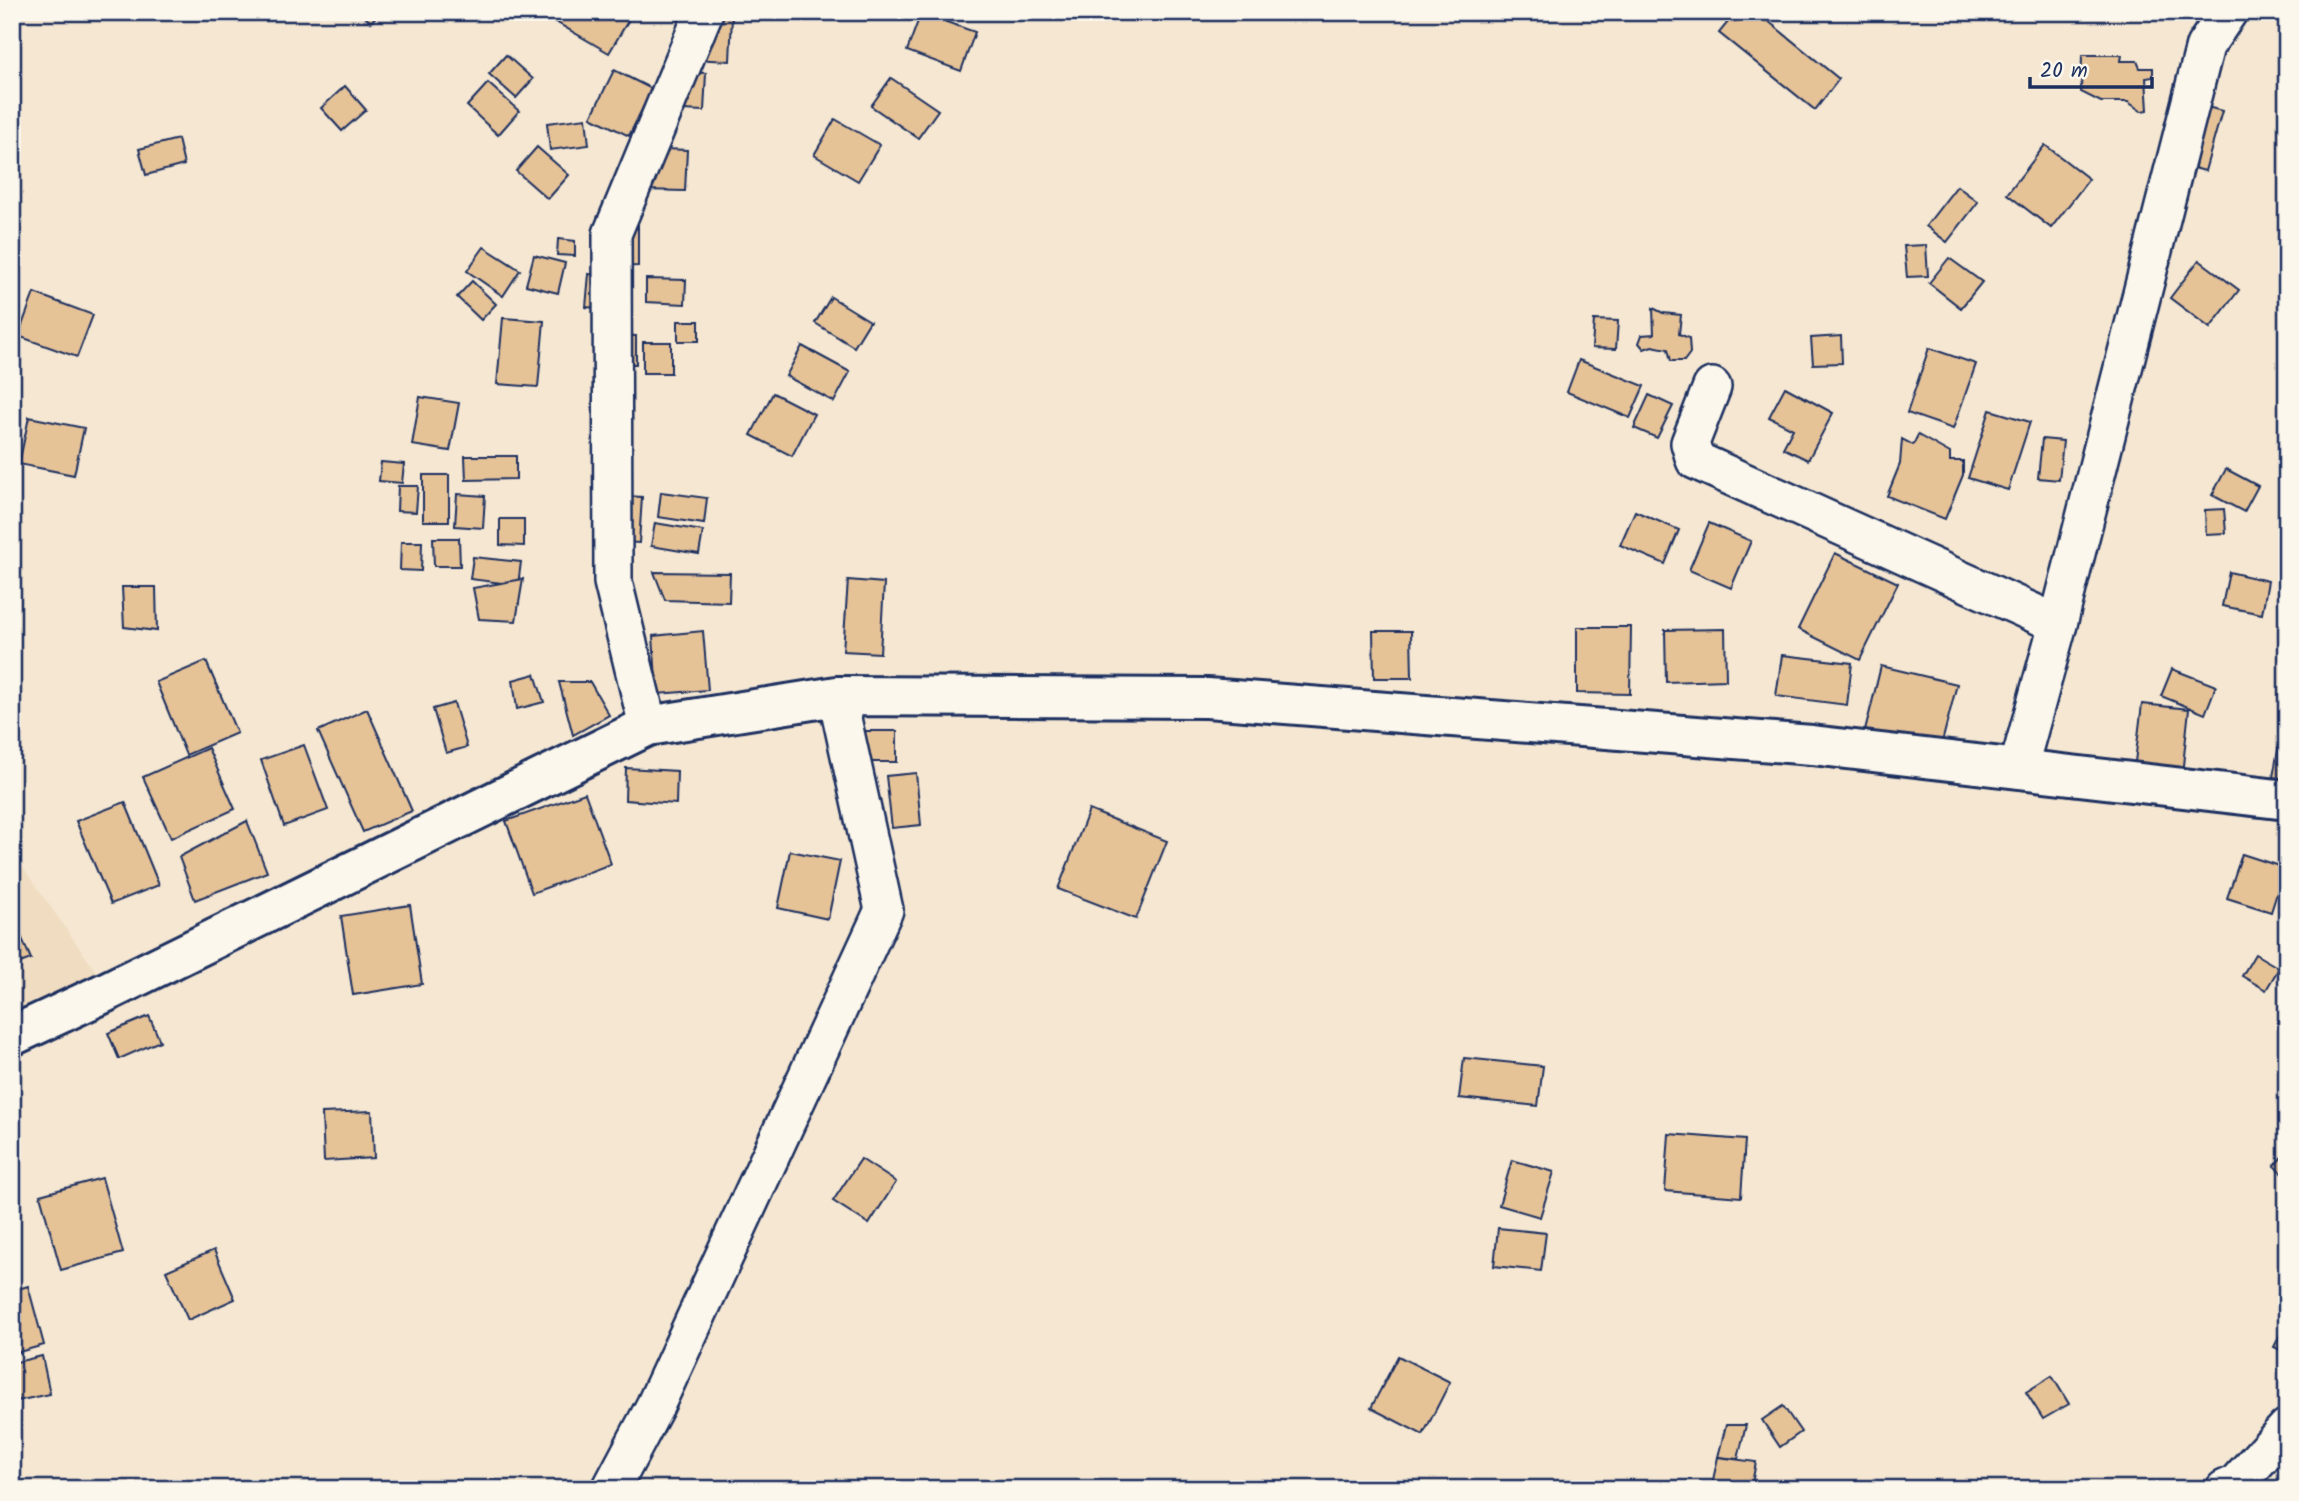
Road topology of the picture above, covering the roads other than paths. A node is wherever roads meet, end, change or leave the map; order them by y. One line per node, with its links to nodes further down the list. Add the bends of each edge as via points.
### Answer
1 (704, 12): 6 (street, via 612,234 613,582)
2 (2228, 12): 4 (street, via 2205,46)
3 (1712, 387): 4 (street, via 1690,443 1695,460)
4 (2058, 624): 7 (street)
5 (837, 696): 6 (street); 7 (street, via 1207,698 1812,746); 11 (street, via 884,910 655,1406)
6 (648, 726): 9 (street)
7 (2018, 769): 8 (street)
8 (2287, 800)
9 (12, 1036)
10 (2287, 1428): 12 (street, via 2236,1484)
11 (611, 1489)
12 (2225, 1489)

